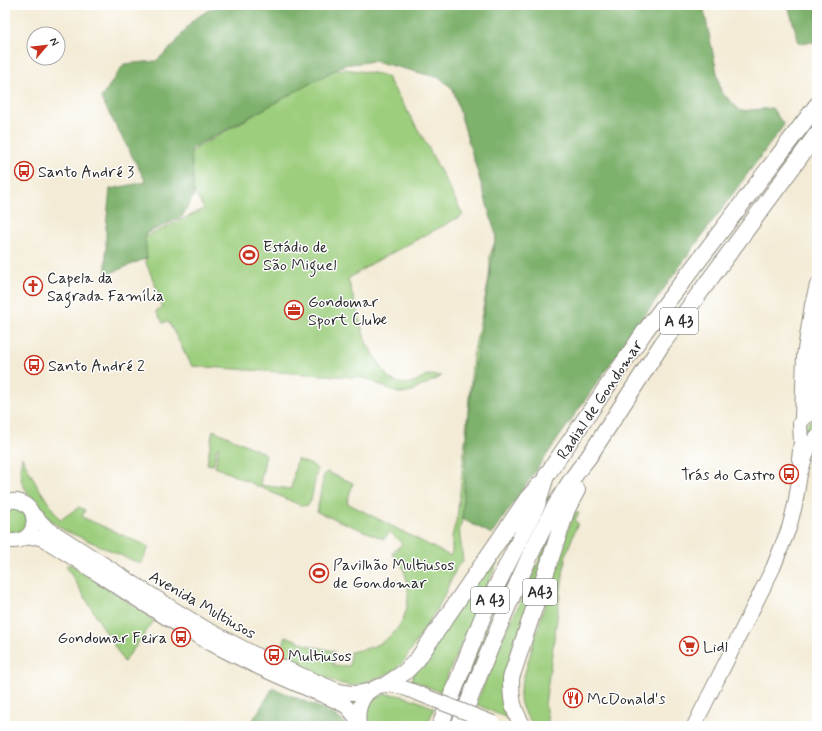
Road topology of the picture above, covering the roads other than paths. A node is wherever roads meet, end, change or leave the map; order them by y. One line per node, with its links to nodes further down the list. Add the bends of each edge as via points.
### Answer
1 (817, 105): 10 (highway, Radial de Gondomar / A 43, via 645,331)
2 (817, 134): 8 (highway, Radial de Gondomar / A 43, via 662,344)
3 (817, 285): 6 (main road, via 804,356)
4 (817, 342): 5 (main road, via 810,388 812,404)
5 (817, 415): 6 (main road, via 809,415)
6 (801, 425): 7 (main road, via 805,436); 9 (main road)
7 (816, 437): 9 (main road, via 808,446)
8 (588, 458): 20 (highway, Radial de Gondomar / A 43, via 576,471 543,529 505,610); 21 (highway, A43, via 581,482 567,509 511,678 511,700)
9 (800, 474): 22 (main road, via 789,528 773,568)
10 (546, 476): 15 (highway, via 527,499 417,660); 19 (highway, Radial de Gondomar / A 43, via 537,505 488,603)
11 (5, 502): 12 (main road, Avenida Multiusos, via 12,500 24,503)
12 (32, 513): 13 (main road, via 33,526); 16 (main road, Avenida Multiusos, via 47,528 172,608 260,657 345,693 358,694)
13 (26, 538): 14 (main road, Avenida Multiusos, via 12,542); 17 (main road, Avenida Multiusos, via 44,539 190,632 228,653 346,706)
14 (5, 540)
15 (387, 684): 16 (main road, Avenida Multiusos); 18 (main road, bridge, via 417,693)
16 (371, 690): 17 (main road, via 360,702)
17 (359, 723)
18 (496, 725)
19 (440, 726)
20 (459, 726)
21 (523, 726)
22 (694, 726)

